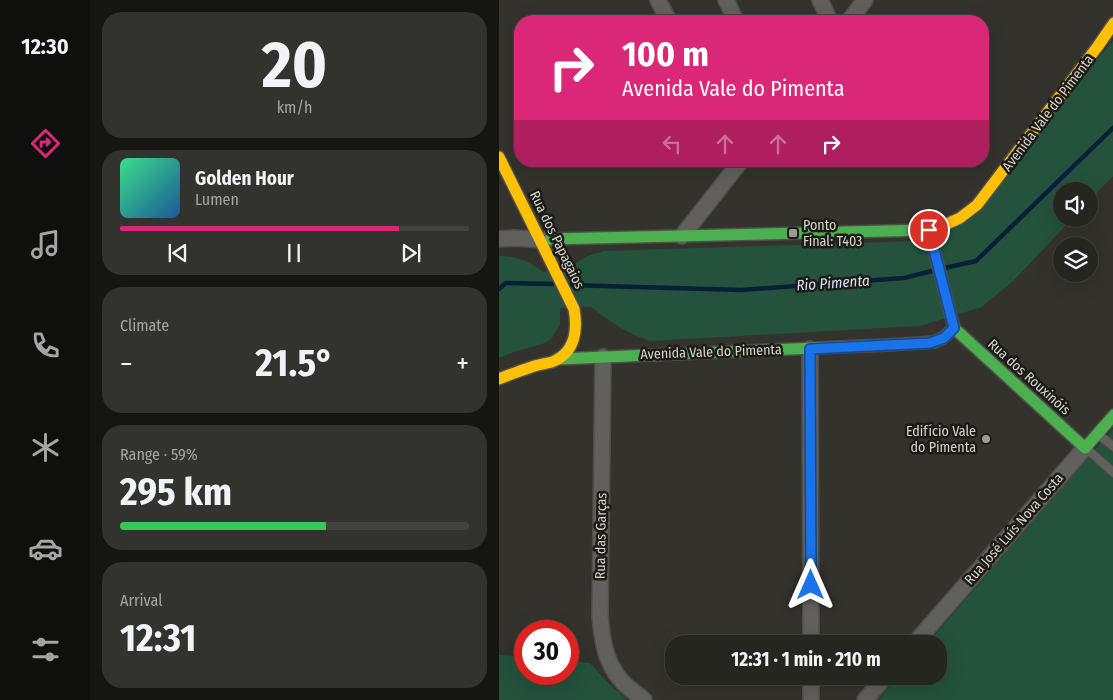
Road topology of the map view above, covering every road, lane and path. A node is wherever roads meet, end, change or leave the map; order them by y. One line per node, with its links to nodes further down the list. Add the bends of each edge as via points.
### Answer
1 (659, 0): 5 (street)
2 (726, 0): 6 (street)
3 (820, 0): 7 (street)
4 (865, 0): 8 (street)
5 (666, 15)
6 (733, 15)
7 (827, 15)
8 (854, 15)
9 (1113, 24): 12 (street, Avenida Vale do Pimenta, via 977,205 957,220)
10 (499, 157): 15 (street, Rua dos Papagaios)
11 (735, 167): 13 (street)
12 (929, 230): 13 (street, Avenida Vale do Pimenta); 16 (street)
13 (682, 236): 15 (street, Avenida Vale do Pimenta)
14 (499, 239): 15 (street, Avenida Vale do Pimenta)
15 (545, 240): 17 (street, Rua dos Papagaios, via 551,262 574,310)
16 (954, 328): 18 (street, Avenida Vale do Pimenta, via 944,338 930,343); 25 (street, Rua dos Rouxinóis)
17 (574, 340): 19 (street); 20 (street)
18 (810, 349): 19 (street, Avenida Vale do Pimenta); 27 (street)
19 (603, 357): 20 (street, Avenida Vale do Pimenta); 31 (street, Rua das Garças, via 602,636 605,651 620,680)
20 (558, 359): 21 (street)
21 (499, 380)
22 (1112, 418): 23 (street, Rua José Luís Nova Costa)
23 (1097, 434): 24 (lane); 25 (street, Rua José Luís Nova Costa)
24 (1113, 447)
25 (1085, 448): 26 (lane); 28 (street, Rua José Luís Nova Costa)
26 (1113, 473)
27 (811, 635)
28 (922, 635)
29 (811, 685): 32 (street)
30 (878, 685): 33 (street)
31 (643, 700)
32 (811, 700)
33 (865, 700)

